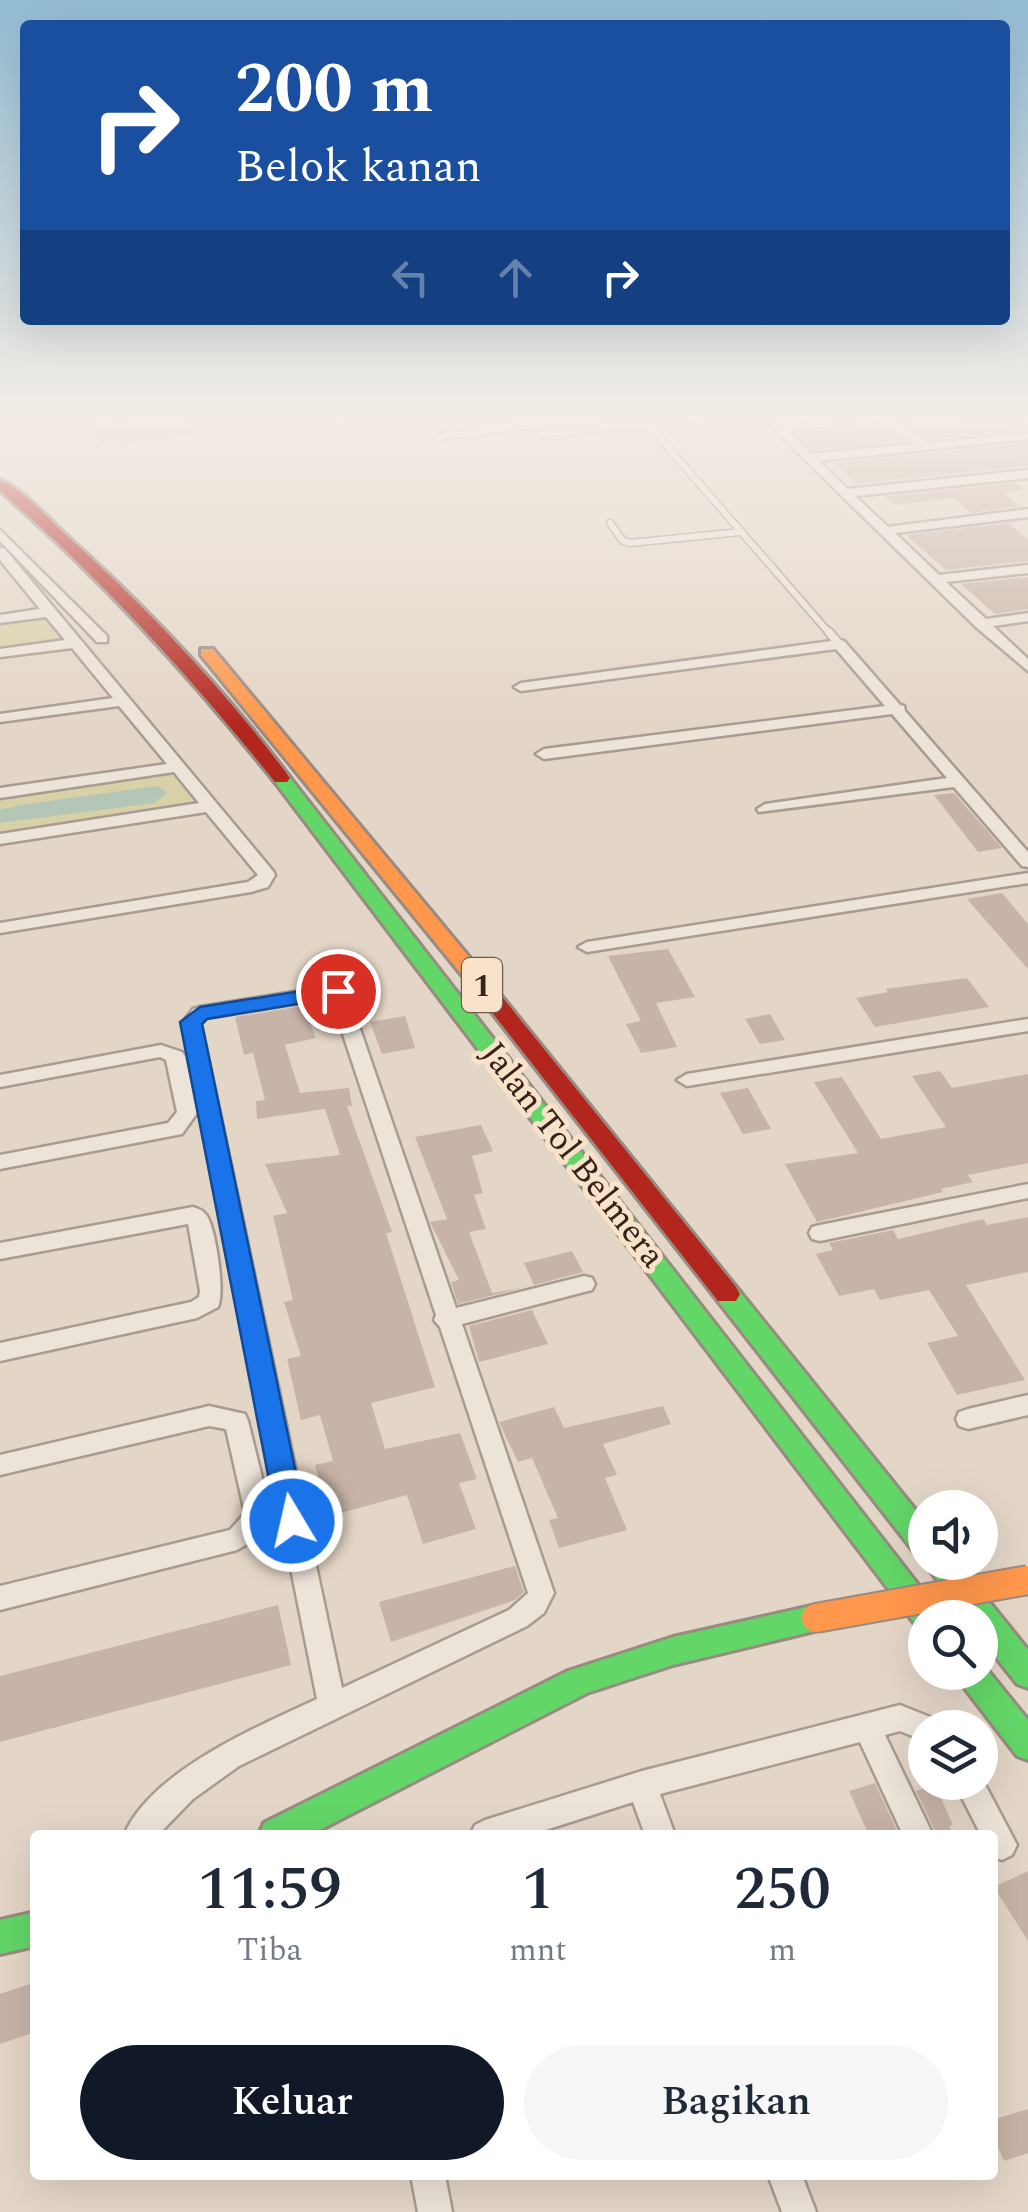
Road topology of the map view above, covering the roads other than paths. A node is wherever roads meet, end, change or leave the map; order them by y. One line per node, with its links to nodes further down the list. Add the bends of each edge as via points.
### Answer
1 (41, 521): 55 (main road, Jalan Tol Belmera / 1, via 123,595 227,713)
2 (72, 521): 51 (main road, Jalan Tol Belmera / 1, via 250,702)
3 (731, 521): 8 (lane)
4 (874, 521): 7 (street)
5 (967, 521): 7 (street)
6 (610, 523): 8 (lane, via 630,543)
7 (884, 531): 13 (street)
8 (740, 532): 20 (lane)
9 (0, 534): 18 (street)
10 (0, 552): 12 (street)
11 (1028, 568): 13 (street)
12 (7, 570): 14 (street)
13 (936, 579): 17 (street)
14 (51, 612): 16 (street); 19 (street)
15 (1028, 618): 17 (street)
16 (0, 619)
17 (982, 624): 22 (street)
18 (102, 639)
19 (74, 643): 21 (street); 24 (street)
20 (840, 644): 23 (street); 25 (street)
21 (0, 653)
22 (1028, 667)
23 (521, 687)
24 (122, 702): 26 (street); 28 (street)
25 (899, 709): 27 (street); 29 (street)
26 (0, 718)
27 (544, 754)
28 (179, 767): 30 (street); 31 (street)
29 (961, 781): 32 (street); 34 (street)
30 (0, 793)
31 (212, 806): 33 (street); 36 (street, via 261,864 267,875 262,883)
32 (766, 808)
33 (0, 839)
34 (1028, 862)
35 (1028, 878): 37 (street)
36 (0, 928)
37 (586, 947)
38 (1028, 1025): 40 (street)
39 (0, 1080): 41 (street, via 161,1051 175,1056 187,1113 175,1129)
40 (687, 1080)
41 (0, 1162)
42 (1028, 1192): 43 (street)
43 (820, 1233)
44 (0, 1250): 47 (street, via 193,1215 211,1291 210,1301 197,1309)
45 (584, 1284): 46 (street)
46 (445, 1320): 58 (street, via 539,1583 539,1599 518,1618); 58 (street, via 338,991 194,1016 296,1558)
47 (0, 1352)
48 (1028, 1405): 49 (street)
49 (968, 1419)
50 (0, 1465): 54 (street, via 225,1416 236,1422 258,1514 237,1540)
51 (908, 1523)
52 (954, 1580): 56 (main road)
53 (1028, 1580): 65 (main road, bridge, via 816,1618 579,1681)
54 (0, 1598)
55 (915, 1600)
56 (1028, 1674)
57 (986, 1690): 61 (main road)
58 (332, 1706): 64 (street, via 224,1756)
59 (908, 1721): 60 (street)
60 (868, 1727): 62 (street); 68 (street)
61 (1028, 1745)
62 (642, 1784): 66 (street); 67 (street)
63 (978, 1800): 69 (street)
64 (144, 1830)
65 (286, 1830)
66 (501, 1830)
67 (658, 1830)
68 (916, 1830)
69 (994, 1830)
70 (998, 1838): 71 (street)
71 (1002, 1845)
72 (30, 1931): 73 (main road)
73 (0, 1937)
74 (429, 2180): 76 (street)
75 (787, 2180): 77 (street)
76 (435, 2212)
77 (799, 2212)

